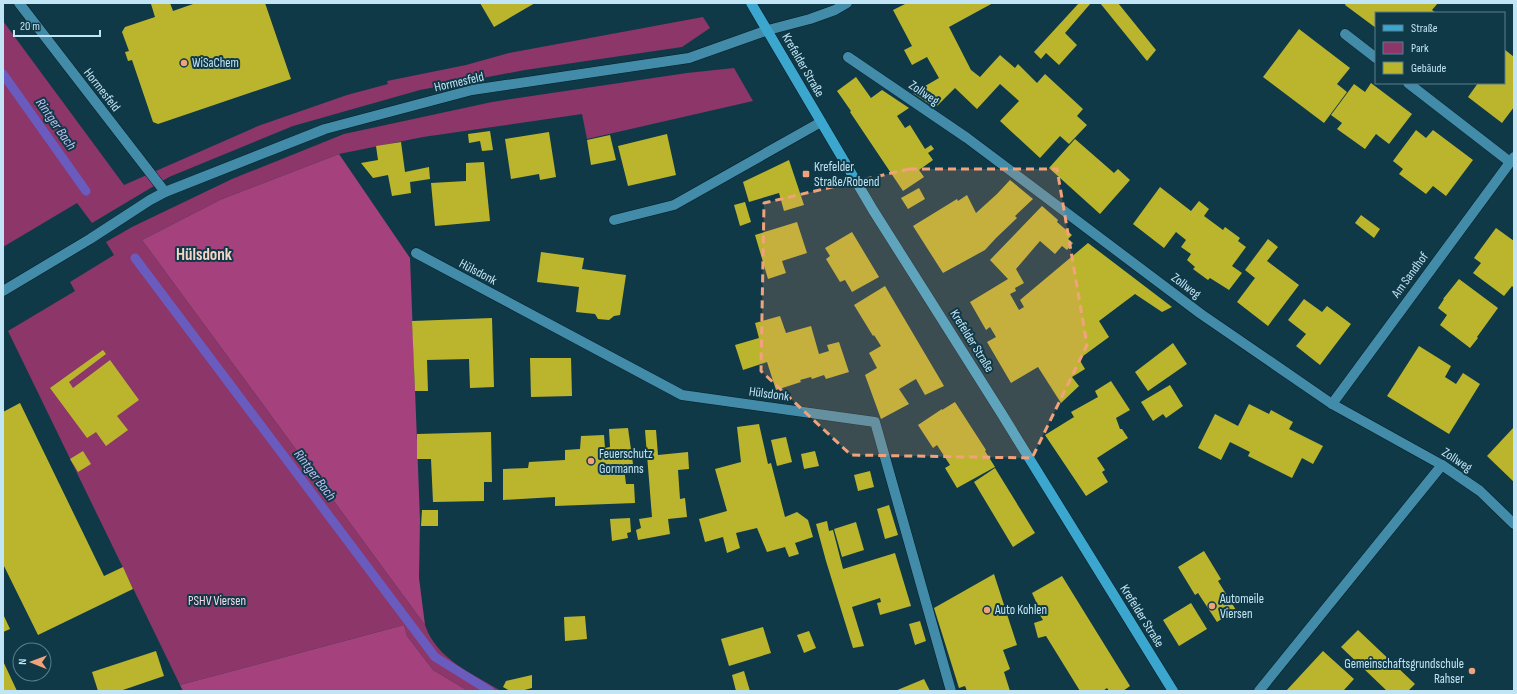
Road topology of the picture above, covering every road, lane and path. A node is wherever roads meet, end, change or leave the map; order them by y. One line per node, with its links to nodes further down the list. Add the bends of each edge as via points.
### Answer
1 (19, 3): 11 (street, Hormesfeld)
2 (751, 3): 4 (main road, Krefelder Straße)
3 (847, 3): 4 (street, Hormesfeld, via 810,19)
4 (768, 30): 9 (main road, Krefelder Straße); 11 (street, Hormesfeld, via 690,58 472,90 325,129)
5 (1345, 34): 7 (street)
6 (848, 57): 15 (street, Zollweg, via 967,138 1201,314)
7 (1375, 57)
8 (1409, 84): 10 (street, Am Sandhof)
9 (821, 122): 12 (street, via 674,205); 19 (main road, Krefelder Straße)
10 (1512, 160): 15 (street, Am Sandhof)
11 (165, 192): 14 (street, Hormesfeld)
12 (614, 220)
13 (416, 253): 18 (street, Hülsdonk, via 682,395 875,422)
14 (3, 291)
15 (1332, 404): 16 (street, Zollweg)
16 (1442, 465): 17 (street, Zollweg, via 1480,491); 20 (street)
17 (1514, 524)
18 (951, 691)
19 (1173, 691)
20 (1259, 691)

